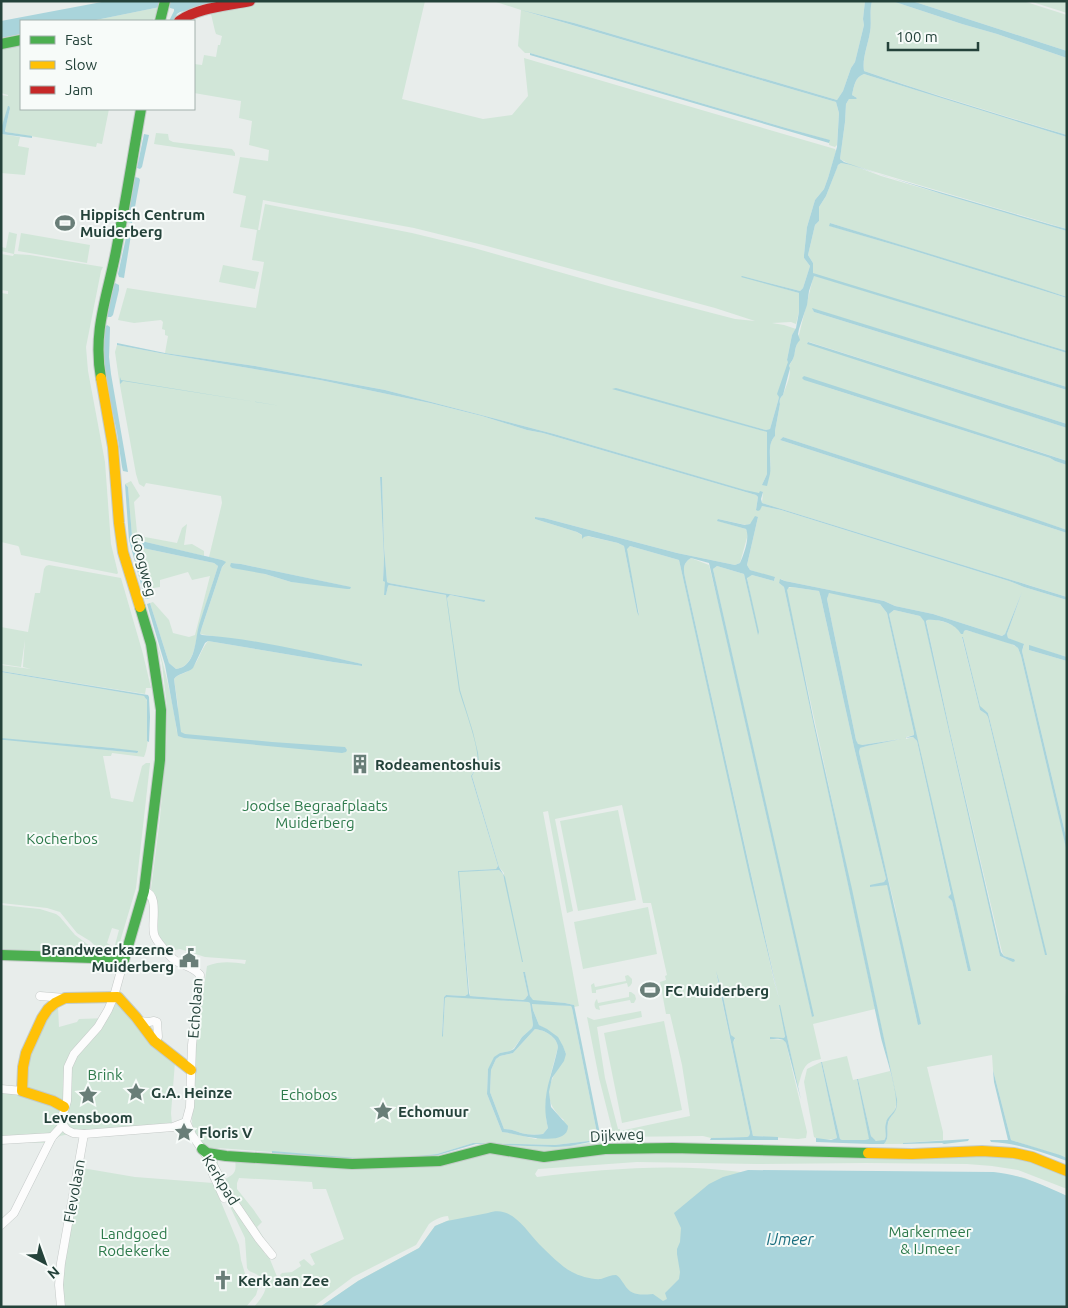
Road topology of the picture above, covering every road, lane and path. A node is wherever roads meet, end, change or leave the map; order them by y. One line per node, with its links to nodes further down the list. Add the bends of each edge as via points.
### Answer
1 (250, 1): 4 (street, via 205,10)
2 (164, 6): 3 (street)
3 (160, 20)
4 (180, 20)
5 (20, 40): 6 (street)
6 (1, 44)
7 (141, 110): 8 (street, Googweg, via 117,248 100,319 98,353 113,447 122,552 151,644 161,710 160,760)
8 (144, 891): 10 (street, Googweg); 14 (street, Echolaan, via 151,895 154,935 174,960 200,975)
9 (1, 955): 10 (street)
10 (124, 960): 12 (street, Googweg)
11 (40, 996): 13 (street)
12 (114, 996): 13 (street); 14 (street, via 123,1001 154,1041); 17 (street, via 98,1027 71,1060)
13 (65, 998): 16 (street, via 48,1009 37,1028 26,1053)
14 (191, 1070): 18 (street, Echolaan, via 190,1107)
15 (1, 1089): 16 (street)
16 (22, 1091): 17 (street)
17 (64, 1107): 19 (street)
18 (186, 1122): 20 (street, via 173,1127); 23 (street)
19 (63, 1125): 20 (street, via 73,1133); 21 (street)
20 (84, 1134): 28 (street, Flevolaan, via 61,1263)
21 (52, 1137): 22 (street); 26 (street, via 14,1212)
22 (1, 1140)
23 (202, 1149): 24 (street, Dijkweg, via 226,1156 352,1164 440,1161 490,1148 544,1157 605,1149 663,1148 912,1154 982,1151 1032,1157); 25 (street, Kerkpad); 27 (street, Kerkpad, via 229,1195)
24 (1067, 1171)
25 (224, 1198)
26 (1, 1225)
27 (272, 1256)
28 (61, 1307)

